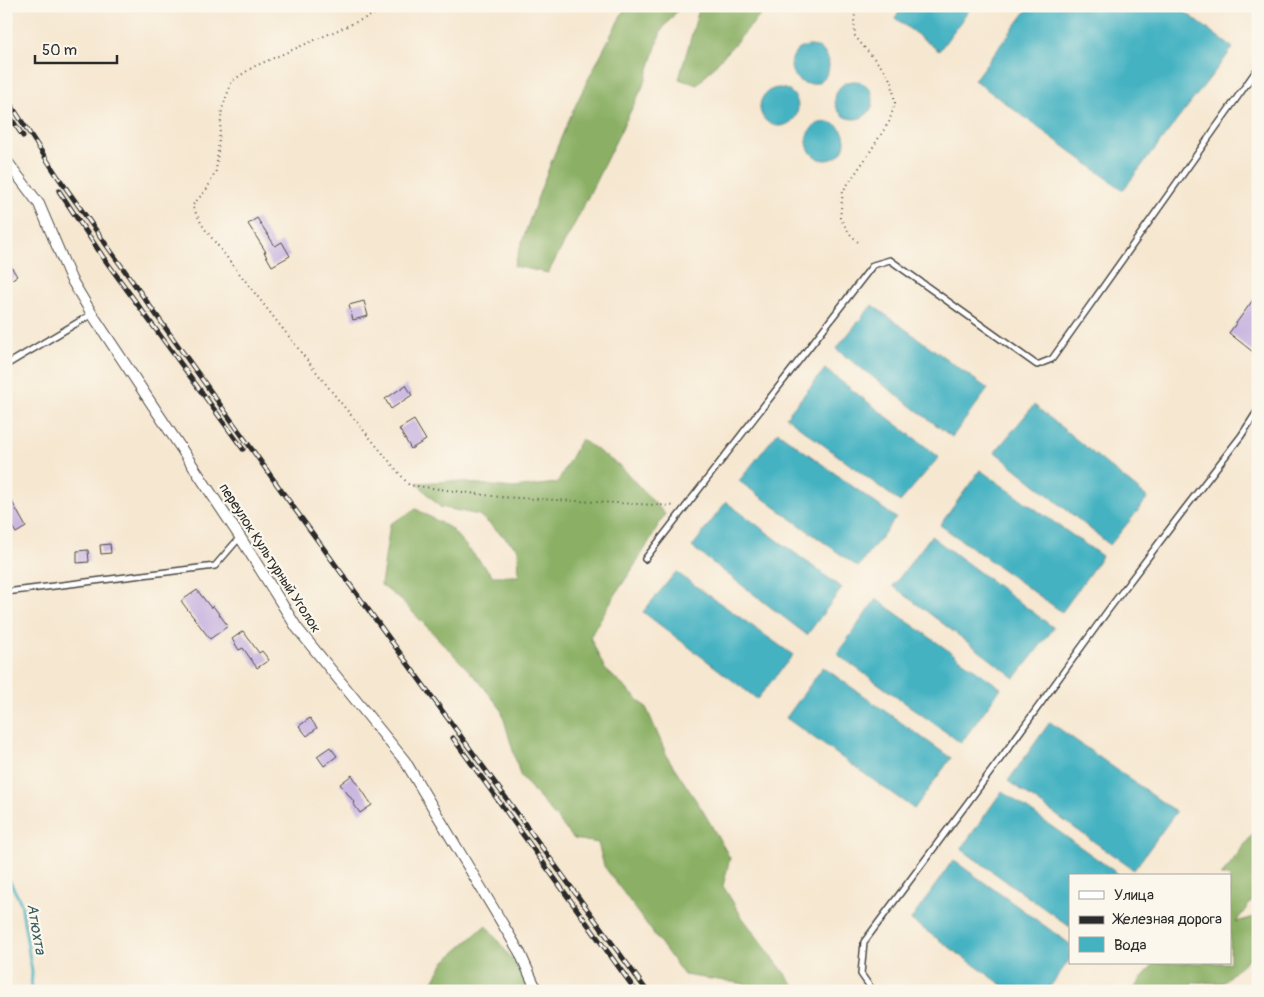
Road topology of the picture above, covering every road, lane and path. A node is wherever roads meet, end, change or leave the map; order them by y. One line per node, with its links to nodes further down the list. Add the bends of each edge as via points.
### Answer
1 (393, 6): 9 (path, via 253,67 232,81 222,109 216,170 192,206 204,228 336,397 410,485 500,497)
2 (858, 6): 5 (path, via 854,18 856,36 886,71 892,83 895,103 889,122 844,191 840,218)
3 (1258, 68): 9 (lane, via 1052,359 1037,365 890,260 873,266)
4 (6, 160): 6 (street, переулок Культурный Уголок, via 39,204 71,279)
5 (860, 244)
6 (92, 314): 7 (lane); 10 (street, переулок Культурный Уголок)
7 (6, 365)
8 (1258, 410): 14 (lane, via 864,942 862,974)
9 (686, 506): 11 (lane)
10 (240, 537): 12 (lane, via 215,566); 13 (street, переулок Культурный Уголок, via 297,628 405,761 520,953)
11 (645, 559)
12 (6, 592)
13 (537, 991)
14 (873, 991)

